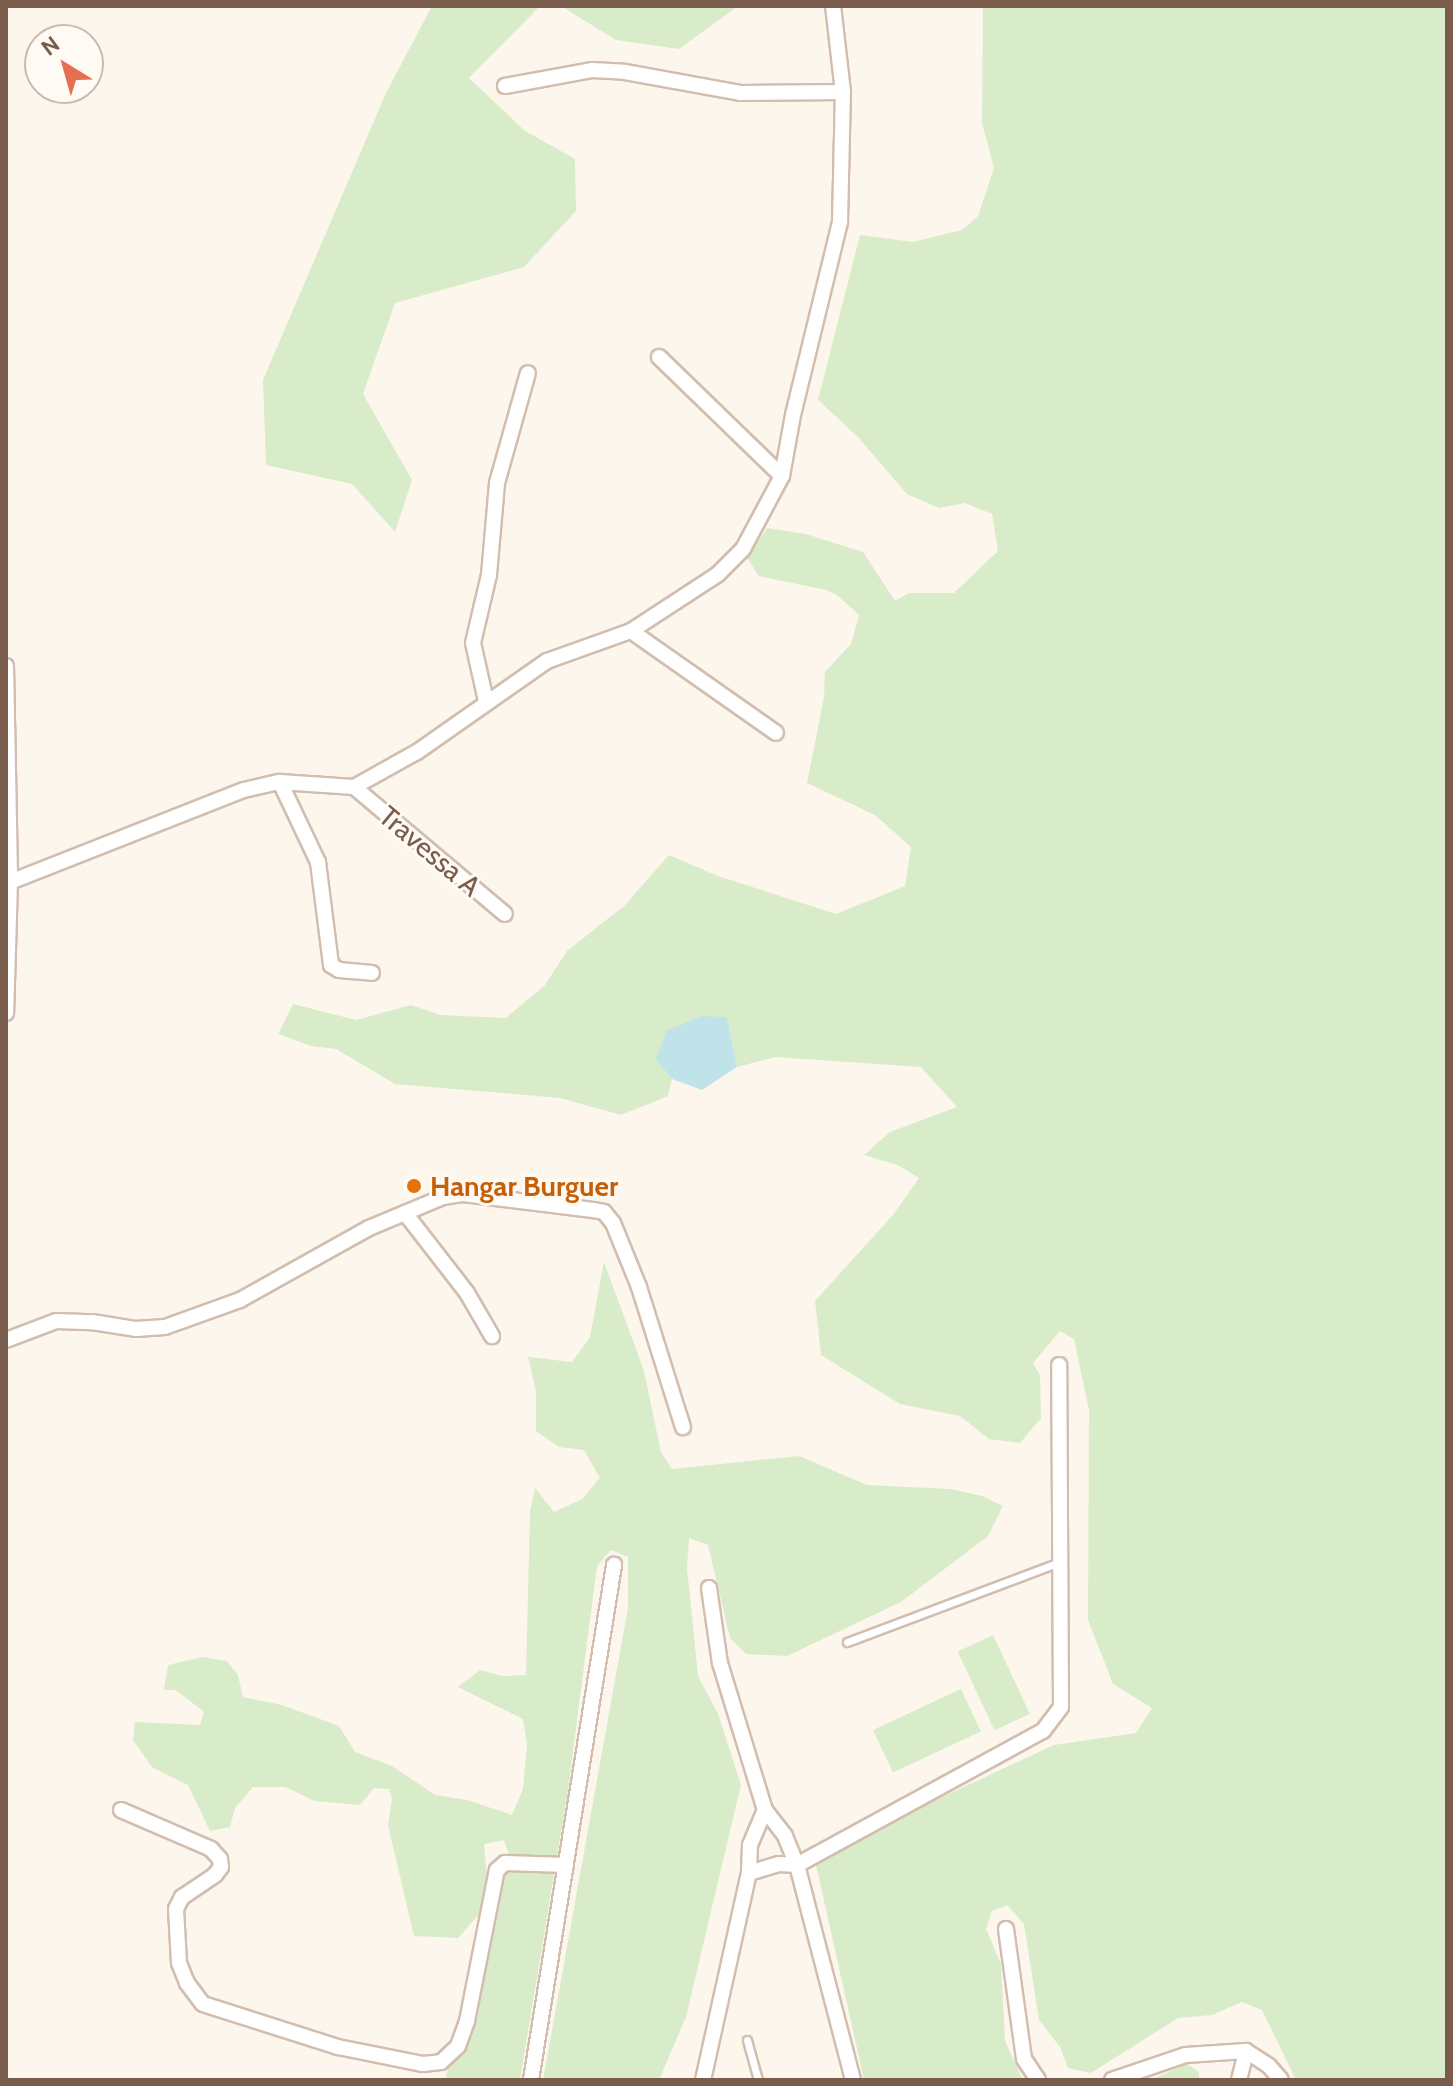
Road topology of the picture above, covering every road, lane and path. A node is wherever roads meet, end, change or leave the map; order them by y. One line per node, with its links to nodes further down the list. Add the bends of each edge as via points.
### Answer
1 (833, 6): 3 (street)
2 (505, 86): 3 (street, via 592,70 740,93)
3 (843, 92): 6 (street, via 840,222)
4 (659, 357): 6 (street)
5 (528, 373): 9 (street, via 497,483 489,575 473,643)
6 (782, 476): 7 (street, via 743,549 718,574)
7 (631, 631): 9 (street, via 547,661); 10 (street)
8 (6, 666): 13 (street)
9 (486, 701): 12 (street, via 417,752)
10 (776, 733)
11 (280, 782): 12 (street); 13 (street, via 244,790); 15 (street, via 318,862 331,965)
12 (354, 787): 14 (street, Travessa A)
13 (10, 882): 16 (street)
14 (505, 914)
15 (372, 973)
16 (6, 1013)
17 (405, 1213): 18 (street, via 467,1293); 19 (street, via 240,1300 165,1327 56,1321); 21 (street, via 463,1194 604,1212 639,1287)
18 (492, 1336)
19 (6, 1340)
20 (1059, 1365): 22 (street)
21 (683, 1427)
22 (1062, 1561): 25 (lane); 29 (street, via 1061,1707 1043,1731)
23 (614, 1565): 28 (street)
24 (709, 1588): 27 (street, via 720,1663)
25 (847, 1642)
26 (121, 1810): 28 (street, via 211,1849 220,1859 215,1875 182,1897 176,1909 179,1963 203,2004 338,2047 423,2064 441,2062 458,2046 497,1870 505,1863)
27 (765, 1810): 29 (street, via 785,1836); 30 (street, via 750,1845)
28 (566, 1865): 35 (street)
29 (797, 1865): 30 (street); 37 (street)
30 (749, 1873): 34 (street)
31 (1006, 1929): 38 (street, via 1024,2059)
32 (747, 2040): 36 (lane)
33 (1246, 2051): 39 (street, via 1186,2055); 40 (street); 41 (street)
34 (706, 2076)
35 (531, 2080)
36 (758, 2080)
37 (853, 2080)
38 (1038, 2080)
39 (1112, 2080)
40 (1239, 2080)
41 (1281, 2080)

